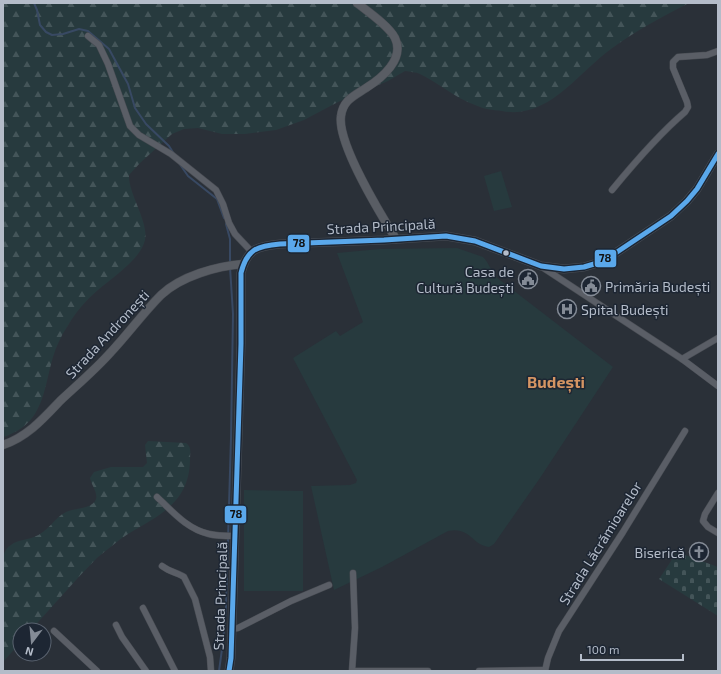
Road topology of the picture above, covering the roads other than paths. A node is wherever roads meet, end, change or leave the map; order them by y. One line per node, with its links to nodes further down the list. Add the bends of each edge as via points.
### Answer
1 (357, 3): 6 (main road, via 394,36 397,54 385,72 345,104 341,117 342,131 367,189)
2 (88, 36): 7 (street, via 99,45 108,64 130,126 139,135 171,154 216,190 235,234)
3 (718, 51): 5 (street, via 706,55 678,57 673,62 688,108 644,152)
4 (718, 154): 9 (main road, Strada Principală, via 687,201 671,216 634,241 584,267 564,269)
5 (612, 190)
6 (396, 239): 7 (main road, Strada Principală, via 266,245); 9 (main road, Strada Principală, via 454,237 488,245)
7 (251, 251): 8 (main road, Strada Principală)
8 (236, 265): 14 (main road, Strada Andronești, via 220,267 186,279 162,294 111,352 34,427 19,439); 18 (main road, Strada Principală, via 241,273 241,344)
9 (541, 266): 11 (street)
10 (718, 338): 11 (street)
11 (682, 359): 12 (street)
12 (718, 386)
13 (685, 431): 26 (street, Strada Lăcrămioarelor, via 559,631)
14 (3, 445)
15 (718, 492): 17 (street, via 704,514 703,521)
16 (157, 497): 18 (street, via 192,527 210,534)
17 (718, 533)
18 (233, 536): 24 (main road, Strada Principală)
19 (162, 566): 30 (street, via 184,578 196,600)
20 (353, 573): 32 (street)
21 (329, 585): 24 (street)
22 (143, 608): 29 (street)
23 (116, 625): 28 (street)
24 (235, 628): 31 (main road, Strada Principală)
25 (54, 631): 27 (street)
26 (545, 670): 34 (street)
27 (97, 671)
28 (146, 671)
29 (175, 671)
30 (211, 671)
31 (229, 671)
32 (353, 671): 33 (street)
33 (428, 671)
34 (479, 671)

